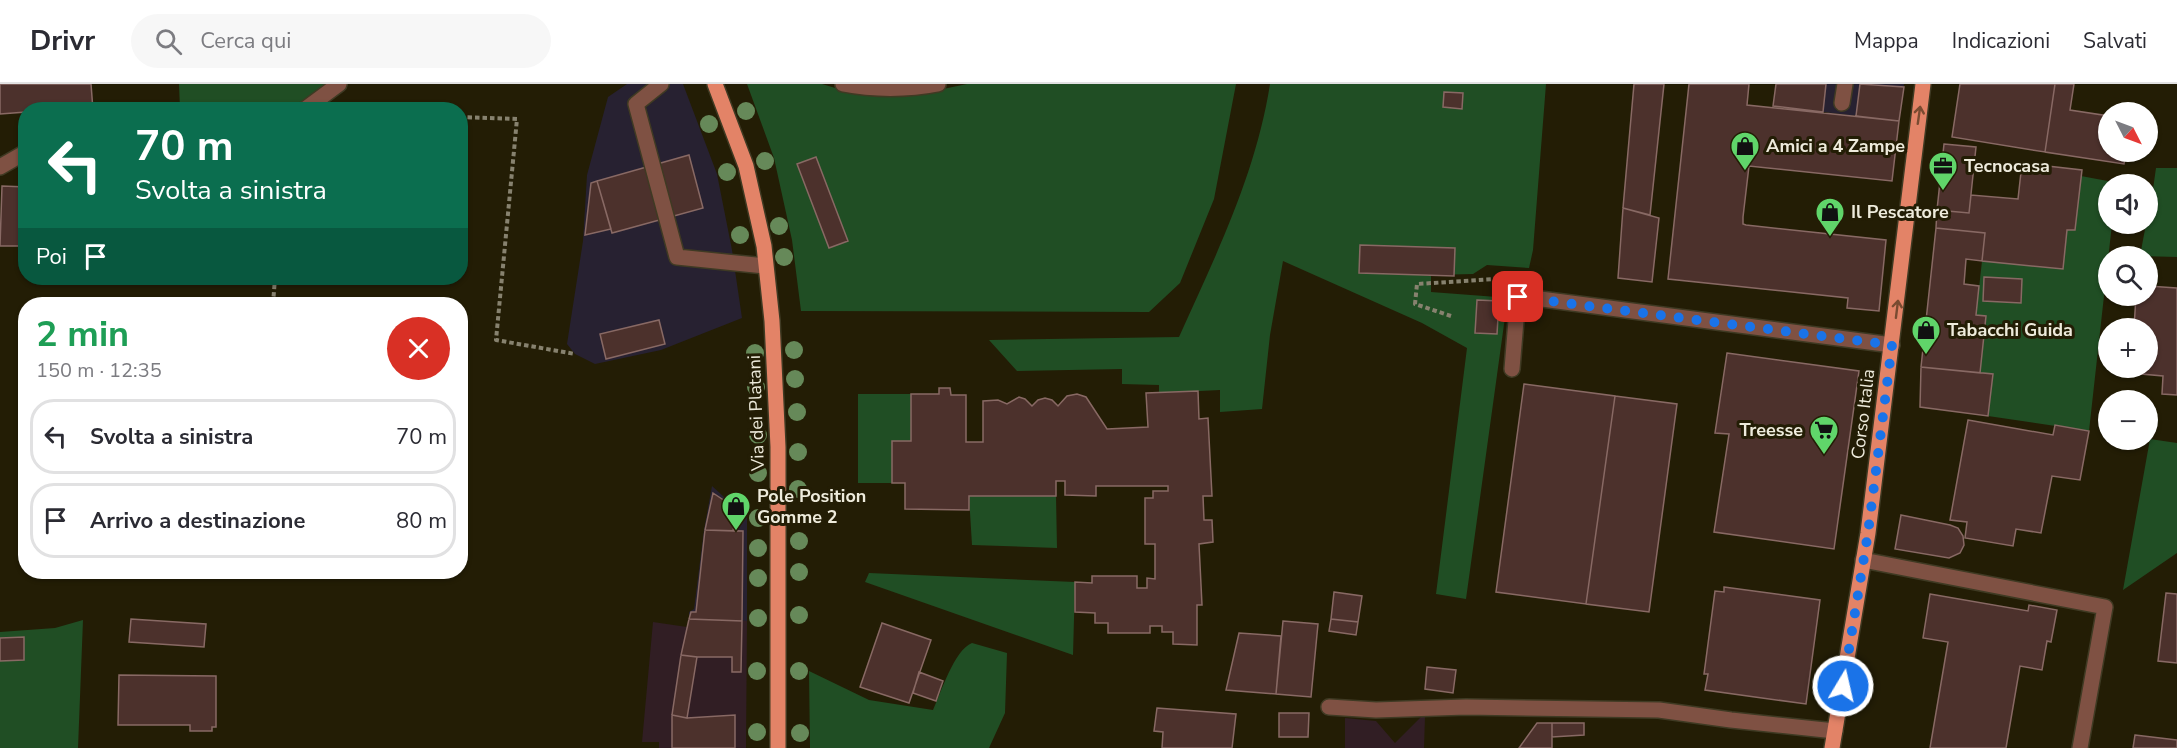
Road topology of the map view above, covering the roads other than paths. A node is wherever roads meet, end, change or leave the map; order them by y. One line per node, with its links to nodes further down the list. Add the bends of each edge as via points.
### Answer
1 (339, 84): 8 (lane)
2 (661, 84): 12 (lane, via 636,104 677,257)
3 (715, 84): 12 (main road, Via dei Platani, via 746,166)
4 (843, 84): 5 (lane, via 882,88)
5 (938, 84)
6 (1845, 84): 9 (lane)
7 (1923, 84): 13 (main road, Corso Italia, one-way to 7)
8 (315, 102)
9 (1842, 103)
10 (18, 157): 11 (lane)
11 (0, 167)
12 (765, 266): 18 (main road, Via dei Platani, via 772,321 778,447)
13 (1892, 345): 14 (lane, via 1518,297); 15 (main road, Corso Italia)
14 (1512, 369)
15 (1863, 560): 17 (main road, Corso Italia); 20 (lane, via 2105,607)
16 (1329, 706): 17 (lane, via 1376,710 1659,710)
17 (1835, 731): 19 (main road, Corso Italia)
18 (778, 748)
19 (1832, 748)
20 (2080, 748)

